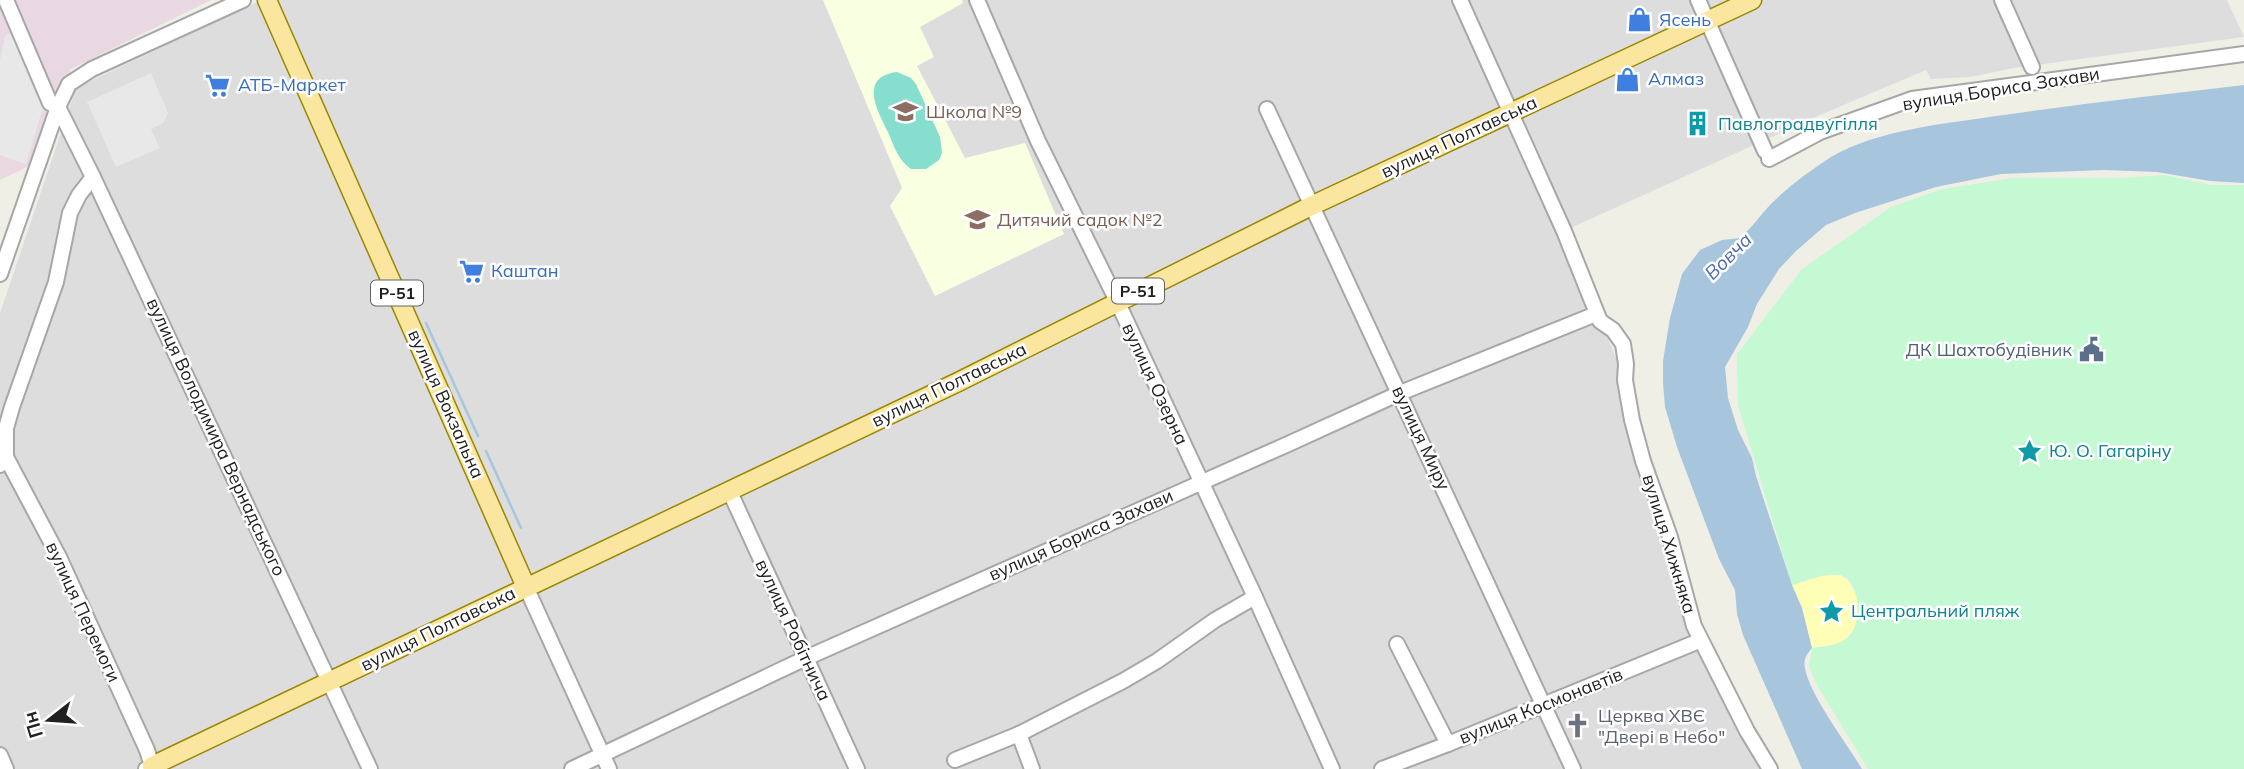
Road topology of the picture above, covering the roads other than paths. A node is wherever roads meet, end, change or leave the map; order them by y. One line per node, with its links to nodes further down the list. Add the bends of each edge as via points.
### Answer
1 (6, 0): 12 (street, вулиця Володимира Вернадського)
2 (243, 0): 13 (street, via 92,69)
3 (267, 0): 26 (main road, вулиця Вокзальна / Р-51)
4 (977, 0): 20 (street, вулиця Озерна, via 1038,141)
5 (1460, 0): 16 (street)
6 (1698, 0): 9 (street)
7 (1752, 0): 9 (main road, вулиця Полтавська / Р-51)
8 (2002, 0): 11 (street)
9 (1707, 21): 10 (street, вулиця Бориса Захави, via 1767,155 1912,99); 16 (main road, вулиця Полтавська / Р-51)
10 (2244, 54)
11 (2032, 67)
12 (39, 78): 13 (street); 14 (street, вулиця Володимира Вернадського, via 50,103)
13 (69, 84): 14 (street)
14 (58, 107): 17 (street, вулиця Володимира Вернадського); 19 (street)
15 (1267, 109): 18 (street, вулиця Миру)
16 (1510, 113): 18 (main road, вулиця Полтавська / Р-51); 21 (street)
17 (93, 177): 23 (street, via 70,213 56,282 6,428); 31 (street, вулиця Володимира Вернадського)
18 (1311, 206): 20 (main road, вулиця Полтавська / Р-51); 22 (street, вулиця Миру)
19 (0, 274)
20 (1117, 301): 24 (street, вулиця Озерна); 25 (main road, вулиця Полтавська / Р-51)
21 (1597, 314): 22 (street, вулиця Бориса Захави); 28 (street, вулиця Хижняка, via 1623,344 1632,420)
22 (1400, 393): 24 (street, вулиця Бориса Захави); 32 (street, вулиця Миру)
23 (3, 461): 39 (street, вулиця Перемоги, via 59,557 147,750)
24 (1201, 481): 27 (street, вулиця Озерна); 30 (street, вулиця Бориса Захави)
25 (729, 490): 26 (main road, вулиця Полтавська / Р-51); 30 (street, вулиця Робітнича)
26 (526, 587): 31 (main road, вулиця Полтавська); 35 (street, вулиця Вокзальна)
27 (1255, 597): 33 (street, via 1123,681); 46 (street, вулиця Озерна)
28 (1699, 640): 32 (street, вулиця Космонавтів); 38 (street, вулиця Хижняка)
29 (1397, 644): 34 (street)
30 (806, 658): 35 (street, вулиця Бориса Захави); 44 (street, вулиця Робітнича)
31 (331, 682): 39 (main road, вулиця Полтавська); 41 (street, вулиця Володимира Вернадського)
32 (1544, 704): 34 (street, вулиця Космонавтів); 48 (street, вулиця Миру)
33 (1019, 734): 37 (street); 45 (street)
34 (1448, 744): 47 (street, вулиця Космонавтів)
35 (603, 754): 42 (street, вулиця Бориса Захави); 43 (street, вулиця Вокзальна)
36 (0, 755): 40 (street)
37 (955, 760)
38 (1764, 767)
39 (151, 768)
40 (6, 769)
41 (370, 769)
42 (572, 769)
43 (609, 769)
44 (857, 769)
45 (1032, 769)
46 (1332, 769)
47 (1382, 769)
48 (1573, 769)

